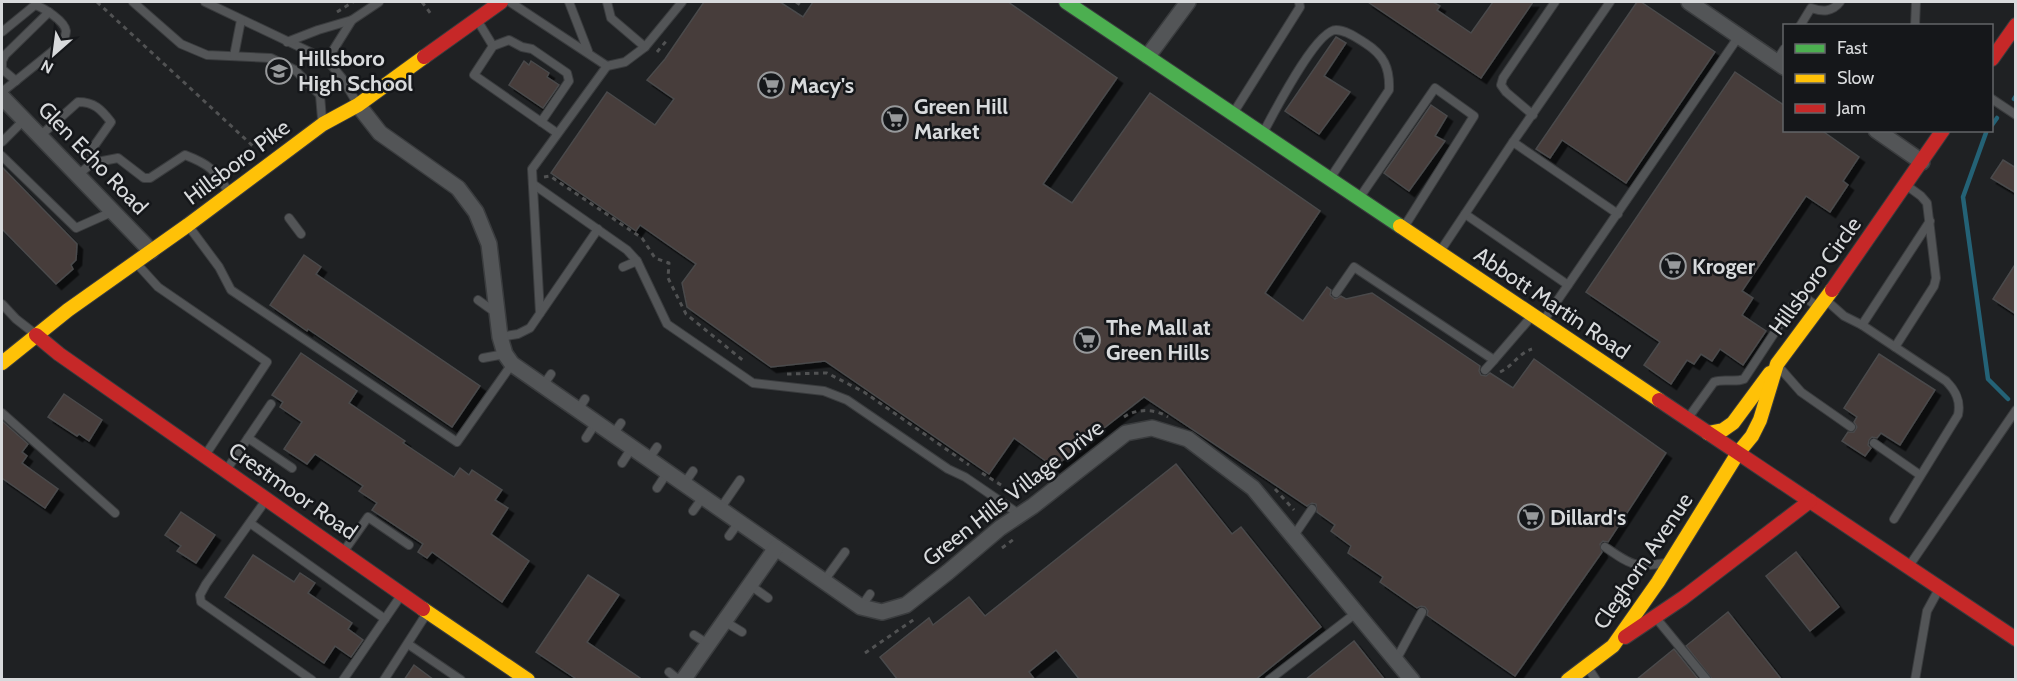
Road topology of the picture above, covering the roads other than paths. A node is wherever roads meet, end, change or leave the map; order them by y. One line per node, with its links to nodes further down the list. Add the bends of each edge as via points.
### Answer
1 (133, 2): 30 (lane, via 181,44 207,55)
2 (205, 2): 19 (lane)
3 (379, 2): 20 (lane)
4 (501, 2): 18 (main road, Hillsboro Pike)
5 (510, 2): 29 (lane)
6 (569, 2): 29 (lane)
7 (607, 2): 28 (lane, via 611,18)
8 (682, 2): 28 (lane)
9 (1066, 2): 31 (main road, Abbott Martin Road)
10 (1188, 2): 31 (street)
11 (1299, 2): 41 (lane, via 1300,7)
12 (1555, 2): 42 (lane, via 1501,85)
13 (1610, 2): 42 (lane)
14 (1689, 2): 25 (street)
15 (1840, 2): 21 (lane, via 1822,12 1811,8)
16 (1916, 2): 22 (lane)
17 (49, 12): 24 (lane, via 35,5); 36 (lane, via 2,61 2,69); 36 (lane, via 64,26 64,42)
18 (476, 19): 27 (lane); 40 (main road, Hillsboro Pike)
19 (241, 20): 26 (lane); 30 (lane)
20 (352, 20): 26 (lane); 34 (lane)
21 (1801, 24)
22 (1915, 24)
23 (2016, 25): 32 (main road)
24 (2, 32)
25 (1739, 36): 33 (street); 65 (lane)
26 (287, 42): 34 (lane)
27 (493, 46): 45 (lane, via 474,75); 45 (lane, via 509,40 532,49 567,73 569,81)
28 (645, 47): 35 (lane, via 625,62)
29 (588, 51): 35 (lane)
30 (234, 56): 46 (lane, via 271,58 295,70 320,95)
31 (1148, 56): 41 (main road, Abbott Martin Road)
32 (1993, 58)
33 (1782, 59)
34 (327, 60): 40 (lane)
35 (607, 66): 49 (lane)
36 (16, 81): 37 (lane)
37 (2, 92)
38 (2, 98): 44 (street, Glen Echo Road)
39 (1993, 100): 43 (lane)
40 (358, 105): 46 (main road, Hillsboro Pike); 83 (street, via 380,133 458,188 476,212 489,244)
41 (1233, 113): 50 (main road, Abbott Martin Road)
42 (1533, 115): 53 (lane)
43 (2016, 115)
44 (24, 120): 51 (street, Glen Echo Road); 52 (lane)
45 (541, 122): 49 (lane)
46 (323, 124): 61 (main road, Hillsboro Pike)
47 (1879, 132): 55 (street)
48 (1942, 132): 55 (main road, Hillsboro Circle)
49 (557, 133): 59 (lane, via 532,169)
50 (1262, 133): 58 (main road, Abbott Martin Road); 58 (lane, via 1311,50 1327,33 1347,33 1373,48 1390,74 1389,90)
51 (40, 136): 56 (lane, via 78,102 97,106 111,122 92,149); 57 (street, Glen Echo Road)
52 (2, 142)
53 (1513, 142): 64 (lane); 65 (lane)
54 (2, 156): 63 (lane, via 76,228)
55 (1922, 162): 60 (main road, Hillsboro Circle)
56 (92, 163): 57 (lane); 61 (lane, via 118,158 150,178 185,155 214,170)
57 (78, 175): 63 (street, Glen Echo Road)
58 (1330, 178): 62 (main road, Abbott Martin Road)
59 (533, 184): 70 (lane); 82 (lane)
60 (1906, 185): 67 (lane, via 1924,199); 81 (main road, Hillsboro Circle)
61 (230, 194): 68 (main road, Hillsboro Pike)
62 (1360, 198): 69 (main road, Abbott Martin Road); 69 (lane, via 1435,88 1474,116)
63 (114, 211): 72 (street, Glen Echo Road)
64 (1465, 214): 73 (lane); 77 (lane)
65 (1618, 214): 77 (lane)
66 (289, 218): 71 (lane)
67 (1930, 221): 85 (lane); 88 (lane, via 1936,283)
68 (188, 225): 72 (main road, Hillsboro Pike); 90 (lane, via 231,290 458,442)
69 (1404, 228): 73 (main road, Abbott Martin Road)
70 (598, 229): 74 (lane); 82 (lane)
71 (300, 234)
72 (151, 251): 75 (main road, Hillsboro Pike)
73 (1440, 252): 84 (main road, Abbott Martin Road)
74 (637, 261): 76 (lane); 128 (lane, via 667,324 753,383 824,391 847,400)
75 (136, 262): 86 (main road, Hillsboro Pike); 110 (lane, via 158,287 267,362)
76 (623, 267)
77 (1568, 285): 84 (lane)
78 (1336, 293): 91 (lane, via 1354,267)
79 (478, 300): 83 (lane)
80 (2, 304): 86 (lane)
81 (1823, 304): 85 (lane); 93 (main road, Hillsboro Circle); 100 (lane, via 1800,294 1744,379 1714,382)
82 (540, 313): 87 (lane, via 526,331)
83 (499, 314): 87 (street)
84 (1538, 318): 91 (lane); 100 (main road, Abbott Martin Road)
85 (1862, 325): 88 (lane)
86 (36, 335): 92 (main road, Hillsboro Pike); 110 (main road, Crestmoor Road)
87 (500, 337): 90 (street)
88 (1895, 347): 117 (lane, via 1946,381 1960,405 1958,415)
89 (483, 358): 90 (lane)
90 (509, 359): 96 (street, Green Hills Village Drive)
91 (1494, 360): 94 (lane)
92 (2, 363)
93 (1778, 364): 102 (lane, via 1800,392); 103 (main road, via 1733,423); 109 (main road, Hillsboro Circle, via 1760,420)
94 (1485, 370)
95 (551, 374): 96 (lane)
96 (542, 387): 101 (street, Green Hills Village Drive, via 581,405)
97 (271, 404): 104 (lane)
98 (2016, 410): 140 (lane)
99 (2, 413): 127 (lane)
100 (1688, 419): 103 (main road, Abbott Martin Road)
101 (596, 424): 105 (lane); 108 (street, Green Hills Village Drive, via 617,429)
102 (1851, 427)
103 (1708, 433): 109 (main road, Abbott Martin Road)
104 (248, 438): 113 (lane); 114 (lane)
105 (586, 438)
106 (1874, 443): 117 (lane)
107 (657, 447): 111 (lane)
108 (631, 449): 111 (street, Green Hills Village Drive); 112 (lane)
109 (1738, 453): 123 (main road, Abbott Martin Road); 139 (main road, Cleghorn Avenue)
110 (205, 456): 114 (main road, Crestmoor Road)
111 (648, 460): 116 (street, Green Hills Village Drive)
112 (622, 463)
113 (292, 468)
114 (226, 471): 122 (main road, Crestmoor Road)
115 (693, 471): 119 (lane)
116 (667, 473): 119 (street, Green Hills Village Drive); 120 (lane)
117 (1920, 475): 129 (lane)
118 (740, 480): 124 (lane)
119 (684, 484): 121 (street, Green Hills Village Drive)
120 (657, 488)
121 (703, 497): 124 (street, Green Hills Village Drive); 126 (lane)
122 (267, 499): 131 (lane); 137 (main road, Crestmoor Road)
123 (1810, 501): 140 (main road, Abbott Martin Road); 149 (main road)
124 (720, 509): 130 (street, Green Hills Village Drive)
125 (1312, 509): 133 (lane)
126 (693, 511)
127 (115, 513)
128 (1019, 514): 133 (street, Green Hills Village Drive, via 1126,433 1152,428 1188,439 1253,488); 141 (street, Green Hills Village Drive, via 906,605 882,612)
129 (1894, 519)
130 (739, 522): 132 (lane); 136 (street, Green Hills Village Drive)
131 (250, 523): 150 (lane); 162 (lane, via 206,584 201,602)
132 (729, 536)
133 (1293, 537): 148 (street, Green Hills Village Drive)
134 (409, 545): 137 (lane, via 368,517)
135 (1605, 547): 139 (lane, via 1630,564 1644,567)
136 (776, 548): 141 (street, Green Hills Village Drive); 142 (street)
137 (343, 552): 144 (main road, Crestmoor Road)
138 (845, 552): 141 (lane)
139 (1671, 563): 157 (main road, Cleghorn Avenue)
140 (1908, 567): 143 (main road, Abbott Martin Road)
141 (824, 581)
142 (750, 585): 145 (lane); 151 (street)
143 (1940, 588): 154 (main road, Abbott Martin Road); 171 (lane, via 1927,611)
144 (403, 593): 146 (main road, Crestmoor Road); 150 (lane)
145 (768, 598)
146 (428, 612): 155 (lane); 161 (main road, Crestmoor Road)
147 (1422, 612): 158 (lane)
148 (1356, 613): 158 (street, Green Hills Village Drive); 166 (lane)
149 (1655, 617): 157 (main road); 170 (lane)
150 (385, 619): 163 (lane)
151 (724, 621): 152 (lane); 156 (street)
152 (742, 632)
153 (694, 635): 156 (lane)
154 (2016, 639)
155 (408, 644): 164 (lane); 165 (lane)
156 (708, 644): 160 (street)
157 (1612, 646): 159 (main road, Cleghorn Avenue)
158 (1396, 660): 167 (street, Green Hills Village Drive)
159 (1587, 666): 168 (main road, Cleghorn Avenue); 169 (lane)
160 (677, 677)
161 (521, 678)
162 (312, 680)
163 (343, 680)
164 (384, 680)
165 (461, 680)
166 (1269, 680)
167 (1412, 680)
168 (1568, 680)
169 (1596, 680)
170 (1707, 680)
171 (1915, 680)

